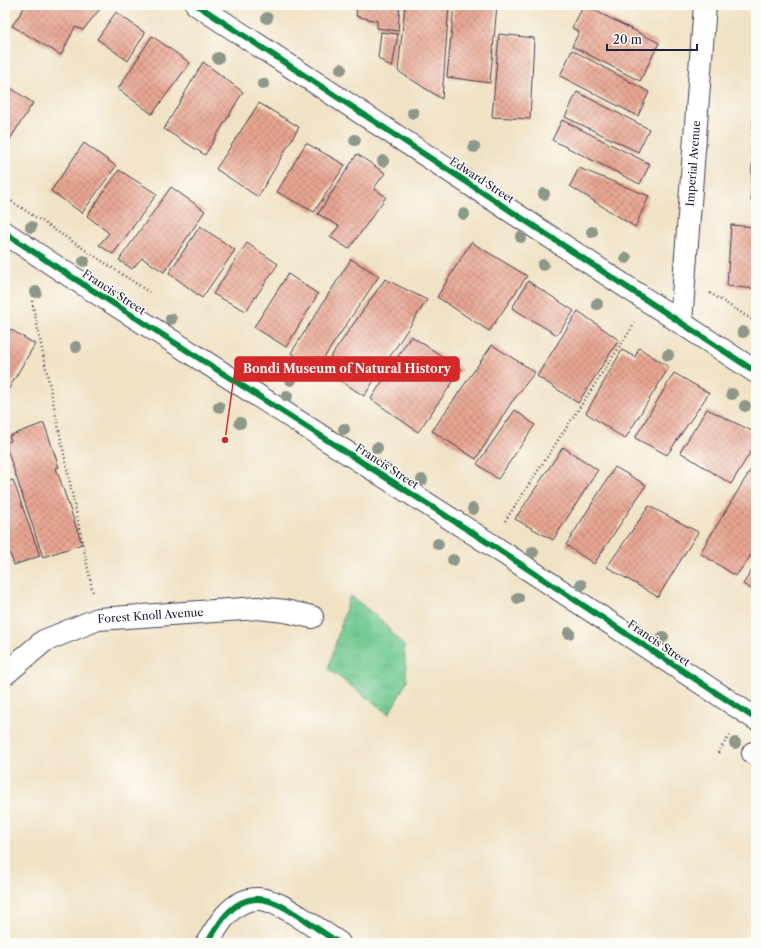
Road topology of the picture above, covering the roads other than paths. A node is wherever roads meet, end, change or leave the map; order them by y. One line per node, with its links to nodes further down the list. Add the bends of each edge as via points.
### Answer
1 (197, 5): 4 (street, Edward Street)
2 (705, 5): 4 (street, Imperial Avenue)
3 (5, 232): 8 (street, Francis Street, via 490,544)
4 (681, 322): 5 (street, Edward Street)
5 (756, 372)
6 (312, 617): 7 (street, Forest Knoll Avenue, via 258,608 98,619 44,641)
7 (5, 674)
8 (756, 720)
9 (207, 943): 10 (street, via 226,915 237,905 252,898 267,899 281,905)
10 (339, 943)

